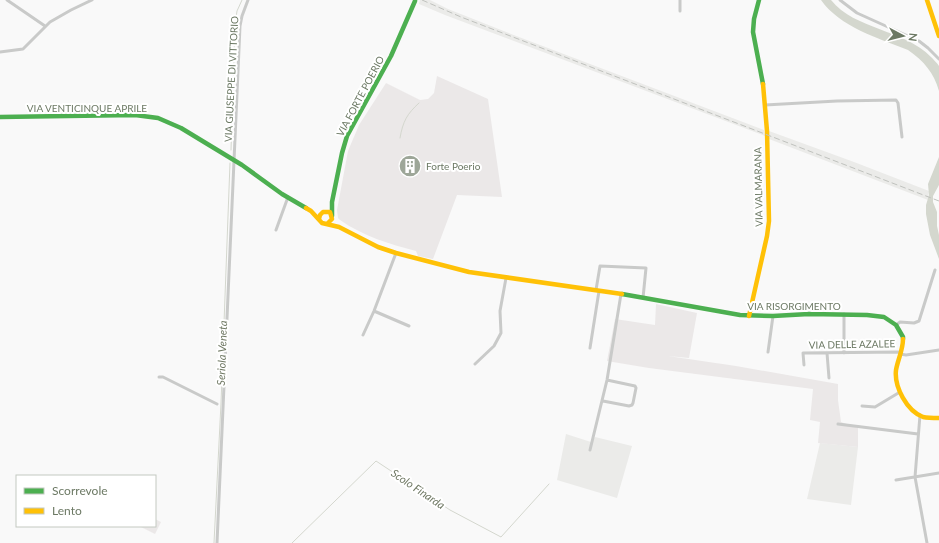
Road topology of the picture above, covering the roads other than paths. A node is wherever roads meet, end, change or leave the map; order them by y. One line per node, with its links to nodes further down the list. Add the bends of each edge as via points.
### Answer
1 (7, 0): 10 (street)
2 (92, 0): 10 (street)
3 (248, 0): 17 (street, VIA GIUSEPPE DI VITTORIO, via 240,26)
4 (680, 0): 9 (street)
5 (759, 0): 14 (street, VIA VALMARANA, via 753,32)
6 (840, 0): 13 (street, via 857,13 919,41)
7 (927, 0): 11 (street)
8 (415, 1): 19 (street, VIA FORTE POERIO, via 391,56 347,136)
9 (680, 10)
10 (45, 26): 12 (street, via 23,49)
11 (939, 36)
12 (0, 52)
13 (939, 58)
14 (765, 105): 16 (street, via 896,100); 35 (street, VIA VALMARANA, via 768,226)
15 (0, 117): 17 (street, VIA VENTICINQUE APRILE, via 153,116 181,128)
16 (902, 137)
17 (235, 160): 18 (street, VIA RISORGIMENTO); 63 (street, VIA GIUSEPPE DI VITTORIO)
18 (288, 197): 20 (street, VIA RISORGIMENTO); 26 (street)
19 (332, 202): 21 (street); 22 (street)
20 (311, 211): 21 (street, VIA RISORGIMENTO); 23 (street, VIA RISORGIMENTO)
21 (324, 211): 22 (street, VIA RISORGIMENTO, via 330,212); 23 (street)
22 (333, 217): 24 (street); 25 (street, VIA RISORGIMENTO)
23 (319, 219): 24 (street, VIA RISORGIMENTO)
24 (327, 224): 25 (street, VIA RISORGIMENTO)
25 (339, 227): 27 (street, VIA RISORGIMENTO)
26 (276, 230)
27 (396, 253): 29 (street, VIA RISORGIMENTO, via 463,271); 33 (street)
28 (935, 270): 37 (street, via 918,321 900,322)
29 (506, 278): 30 (street, VIA RISORGIMENTO); 46 (street, via 500,311 501,333 494,346)
30 (597, 291): 31 (street, VIA RISORGIMENTO); 32 (street, via 600,266 646,268); 40 (street)
31 (621, 294): 32 (street, VIA RISORGIMENTO); 50 (street)
32 (643, 298): 35 (street, VIA RISORGIMENTO)
33 (374, 311): 38 (street); 39 (street)
34 (844, 314): 36 (street, VIA RISORGIMENTO); 37 (street, VIA RISORGIMENTO, via 876,315); 44 (street)
35 (749, 316): 36 (street, VIA RISORGIMENTO)
36 (773, 316): 42 (street)
37 (896, 325): 45 (street, via 903,336)
38 (409, 326)
39 (362, 335)
40 (590, 348)
41 (939, 350): 45 (street, via 906,355)
42 (768, 352)
43 (827, 353): 44 (street, VIA DELLE AZALEE); 47 (street, VIA DELLE AZALEE, via 803,353); 49 (street)
44 (844, 353): 45 (street, VIA DELLE AZALEE)
45 (901, 353): 51 (street, via 896,370)
46 (475, 364)
47 (804, 365)
48 (159, 377): 53 (street)
49 (829, 378)
50 (607, 380): 52 (street); 52 (street, via 635,386 633,404 629,406)
51 (900, 392): 54 (street, via 875,407); 55 (street, via 908,405)
52 (603, 401): 59 (street)
53 (216, 404)
54 (862, 406)
55 (920, 415): 56 (street); 58 (street)
56 (939, 418)
57 (838, 424): 58 (street)
58 (918, 434): 61 (street)
59 (590, 450)
60 (939, 473): 61 (street)
61 (915, 477): 62 (street); 64 (street)
62 (896, 480)
63 (217, 543)
64 (927, 543)

